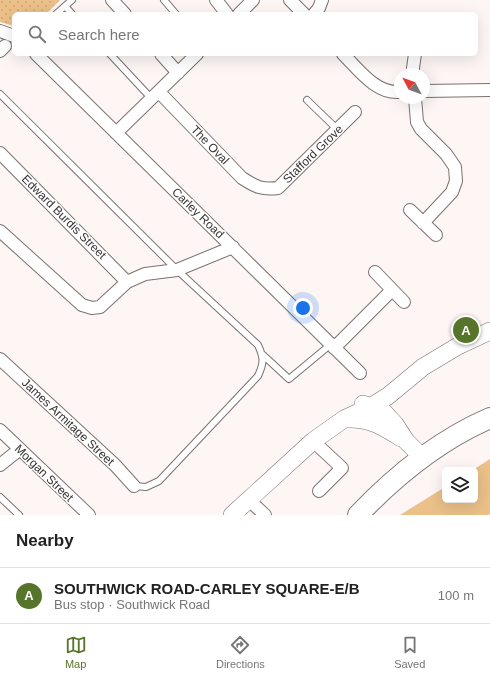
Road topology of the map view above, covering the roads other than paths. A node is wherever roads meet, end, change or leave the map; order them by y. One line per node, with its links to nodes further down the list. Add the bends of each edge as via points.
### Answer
1 (72, 0): 8 (lane)
2 (112, 0): 11 (street)
3 (164, 0): 12 (lane)
4 (216, 0): 13 (street)
5 (253, 0): 14 (street)
6 (290, 0): 15 (street)
7 (322, 0): 16 (street)
8 (65, 6): 9 (lane); 10 (lane)
9 (58, 12)
10 (70, 12)
11 (123, 12)
12 (174, 12)
13 (225, 12)
14 (241, 12)
15 (302, 12)
16 (316, 12)
17 (0, 31): 18 (street)
18 (12, 35)
19 (38, 56): 36 (street, Carley Road)
20 (112, 56): 31 (lane)
21 (163, 56): 26 (street)
22 (195, 56): 26 (street)
23 (345, 56): 29 (street, via 373,84)
24 (415, 56): 25 (street)
25 (412, 68)
26 (178, 73): 31 (street)
27 (490, 90): 28 (street)
28 (430, 91)
29 (394, 92)
30 (0, 94): 44 (lane)
31 (155, 95): 36 (street); 38 (street, The Oval, via 242,178)
32 (307, 100): 35 (lane)
33 (416, 104): 40 (street, via 417,122 455,167 456,181 452,192)
34 (355, 112): 35 (street, Stafford Grove)
35 (338, 130): 38 (street, Stafford Grove, via 278,188)
36 (116, 133): 43 (street, Carley Road)
37 (0, 153): 46 (street, Edward Burdis Street)
38 (268, 189)
39 (410, 210): 40 (street)
40 (423, 223): 42 (street)
41 (0, 231): 46 (street, via 82,305 100,307)
42 (436, 235)
43 (233, 247): 44 (street); 50 (street, Carley Road)
44 (177, 270): 46 (street, via 145,274); 51 (lane, via 258,346)
45 (375, 272): 47 (street)
46 (127, 282)
47 (392, 290): 48 (street); 50 (street)
48 (404, 302)
49 (490, 331): 54 (main road, via 423,367)
50 (332, 347): 51 (lane, via 289,379); 53 (street, Carley Road)
51 (263, 355): 65 (lane, via 263,366 258,376 159,481 146,487)
52 (0, 359): 65 (street, James Armitage Street)
53 (360, 373)
54 (400, 385): 55 (main road, via 377,391); 56 (main road)
55 (351, 404): 56 (main road); 60 (main road, via 326,423)
56 (372, 406): 58 (main road); 61 (main road, via 382,410)
57 (490, 418): 63 (main road)
58 (344, 419): 60 (main road); 61 (main road, via 371,421)
59 (0, 430): 62 (street, Morgan Street)
60 (313, 441): 66 (street, via 342,468); 68 (main road)
61 (406, 441): 63 (main road)
62 (20, 449): 64 (street); 70 (street, Morgan Street)
63 (422, 457): 74 (main road)
64 (0, 465)
65 (134, 486)
66 (319, 491)
67 (0, 497): 69 (lane)
68 (249, 500): 72 (main road); 73 (street)
69 (16, 513): 71 (lane)
70 (85, 514)
71 (9, 515)
72 (232, 515)
73 (265, 515)
74 (358, 515)

